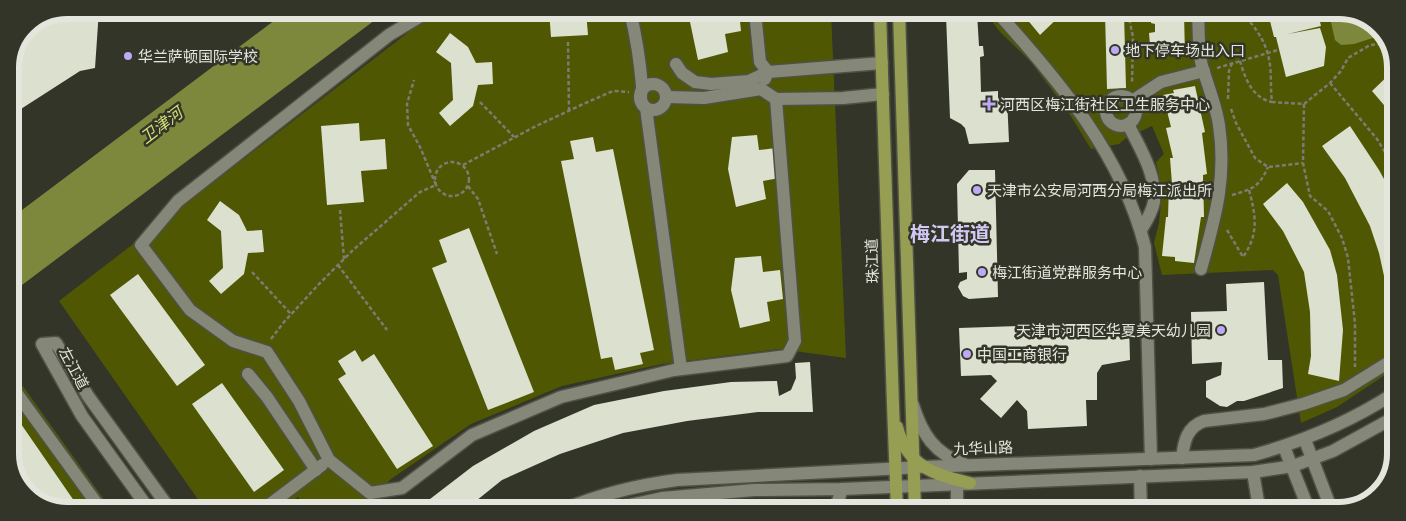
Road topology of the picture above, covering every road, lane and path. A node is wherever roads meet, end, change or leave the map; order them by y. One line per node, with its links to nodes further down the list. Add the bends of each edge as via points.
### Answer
1 (416, 19): 57 (street, via 389,35 178,202 141,245 190,310 233,341)
2 (632, 19): 23 (street)
3 (756, 19): 19 (street, via 760,62)
4 (880, 19): 15 (main road, 珠江道)
5 (899, 19): 64 (main road)
6 (1003, 19): 37 (street, via 1052,76)
7 (1130, 19): 27 (path, via 1134,51)
8 (1198, 19): 18 (street)
9 (1247, 19): 13 (path, via 1257,30)
10 (568, 42): 34 (path)
11 (1381, 44): 21 (path, via 1370,45 1348,58)
12 (1278, 50): 13 (path)
13 (1267, 53): 14 (path); 30 (path)
14 (1240, 61): 16 (path); 30 (path, via 1255,93 1264,101)
15 (882, 63): 19 (street); 24 (main road, 珠江道)
16 (1232, 63): 18 (path); 28 (path)
17 (676, 64): 19 (street, via 695,82 711,84 750,81)
18 (1204, 71): 27 (street, via 1161,82); 46 (street, via 1219,124 1222,170)
19 (768, 72): 22 (street)
20 (414, 80): 43 (path, via 407,104 408,125)
21 (1330, 83): 31 (path); 39 (path)
22 (761, 89): 25 (street, via 704,98); 26 (street)
23 (641, 91): 25 (street, via 649,84 658,84); 33 (street, via 641,101); 34 (path, via 613,91)
24 (883, 94): 26 (street); 65 (main road, 珠江道)
25 (667, 97): 33 (street, via 659,109)
26 (776, 99): 59 (street, via 796,342 787,356)
27 (1129, 99): 35 (street, via 1119,96 1110,101 1106,110); 36 (street, via 1135,105 1135,114)
28 (1228, 99)
29 (480, 102): 38 (path)
30 (1272, 102): 31 (path)
31 (1304, 104): 40 (path)
32 (1231, 107): 42 (path, via 1244,141 1255,158)
33 (646, 108): 59 (street)
34 (569, 110): 38 (path)
35 (1109, 119): 36 (street, via 1115,124); 37 (street)
36 (1128, 124): 49 (street, via 1148,166 1153,192 1150,214)
37 (1091, 130): 49 (street, via 1106,151)
38 (514, 137): 41 (path)
39 (1387, 156)
40 (1303, 163): 42 (path); 61 (path, via 1310,196 1328,211 1348,258 1355,324)
41 (463, 165): 43 (path, via 453,162 442,165 436,174); 44 (path, via 470,175)
42 (1268, 167): 45 (path, via 1261,182)
43 (436, 185): 44 (path, via 443,194 454,197); 51 (path, via 420,192)
44 (468, 186): 50 (path, via 478,199)
45 (1249, 190): 46 (path); 48 (path, via 1255,218 1254,233 1242,257)
46 (1218, 199): 53 (street)
47 (340, 210): 51 (path)
48 (1226, 225)
49 (1140, 230): 70 (street, via 1145,248)
50 (497, 254)
51 (344, 259): 52 (path)
52 (338, 265): 55 (path); 56 (path)
53 (1201, 269)
54 (252, 272): 55 (path)
55 (291, 314): 57 (path, via 272,337)
56 (386, 330)
57 (267, 352): 72 (street, via 299,400)
58 (1387, 363): 61 (street)
59 (681, 369): 72 (street, via 561,397 472,435 402,488 370,493)
60 (248, 374): 77 (street)
61 (1355, 384): 69 (street, via 1303,404 1264,414 1195,424 1187,434)
62 (19, 396): 84 (street)
63 (1387, 398): 67 (street, 九华山路)
64 (911, 400): 73 (main road); 74 (street, via 922,429 934,447 953,460)
65 (892, 405): 73 (main road, via 899,434); 76 (main road, 珠江道)
66 (1387, 421): 71 (street, via 1333,452)
67 (1305, 440): 68 (street, 九华山路); 71 (street)
68 (1284, 447): 69 (street, 九华山路, via 1254,455); 75 (street)
69 (1182, 458): 70 (street, 九华山路)
70 (1151, 459): 74 (street, 九华山路)
71 (1312, 459): 75 (street); 97 (street)
72 (329, 460): 77 (street)
73 (917, 464): 74 (street, 九华山路); 76 (street, 九华山路); 80 (main road); 81 (main road)
74 (969, 465)
75 (1293, 466): 78 (street); 96 (street)
76 (896, 468): 82 (main road, 珠江道); 88 (street, 九华山路, via 677,480 640,485)
77 (316, 470): 87 (street)
78 (1252, 472): 79 (street); 95 (street)
79 (1140, 476): 80 (street); 94 (street)
80 (963, 483): 81 (street); 93 (street)
81 (914, 486): 82 (street); 92 (main road)
82 (897, 487): 83 (street); 91 (main road, 珠江道)
83 (842, 489): 89 (street, via 754,490); 90 (street)
84 (96, 502)
85 (144, 502): 86 (street, 左江道, via 82,416 42,344 56,343 88,396)
86 (165, 502)
87 (272, 502)
88 (584, 502)
89 (643, 502)
90 (838, 502)
91 (898, 502)
92 (915, 502)
93 (959, 502)
94 (1141, 502)
95 (1258, 502)
96 (1306, 502)
97 (1329, 502)

